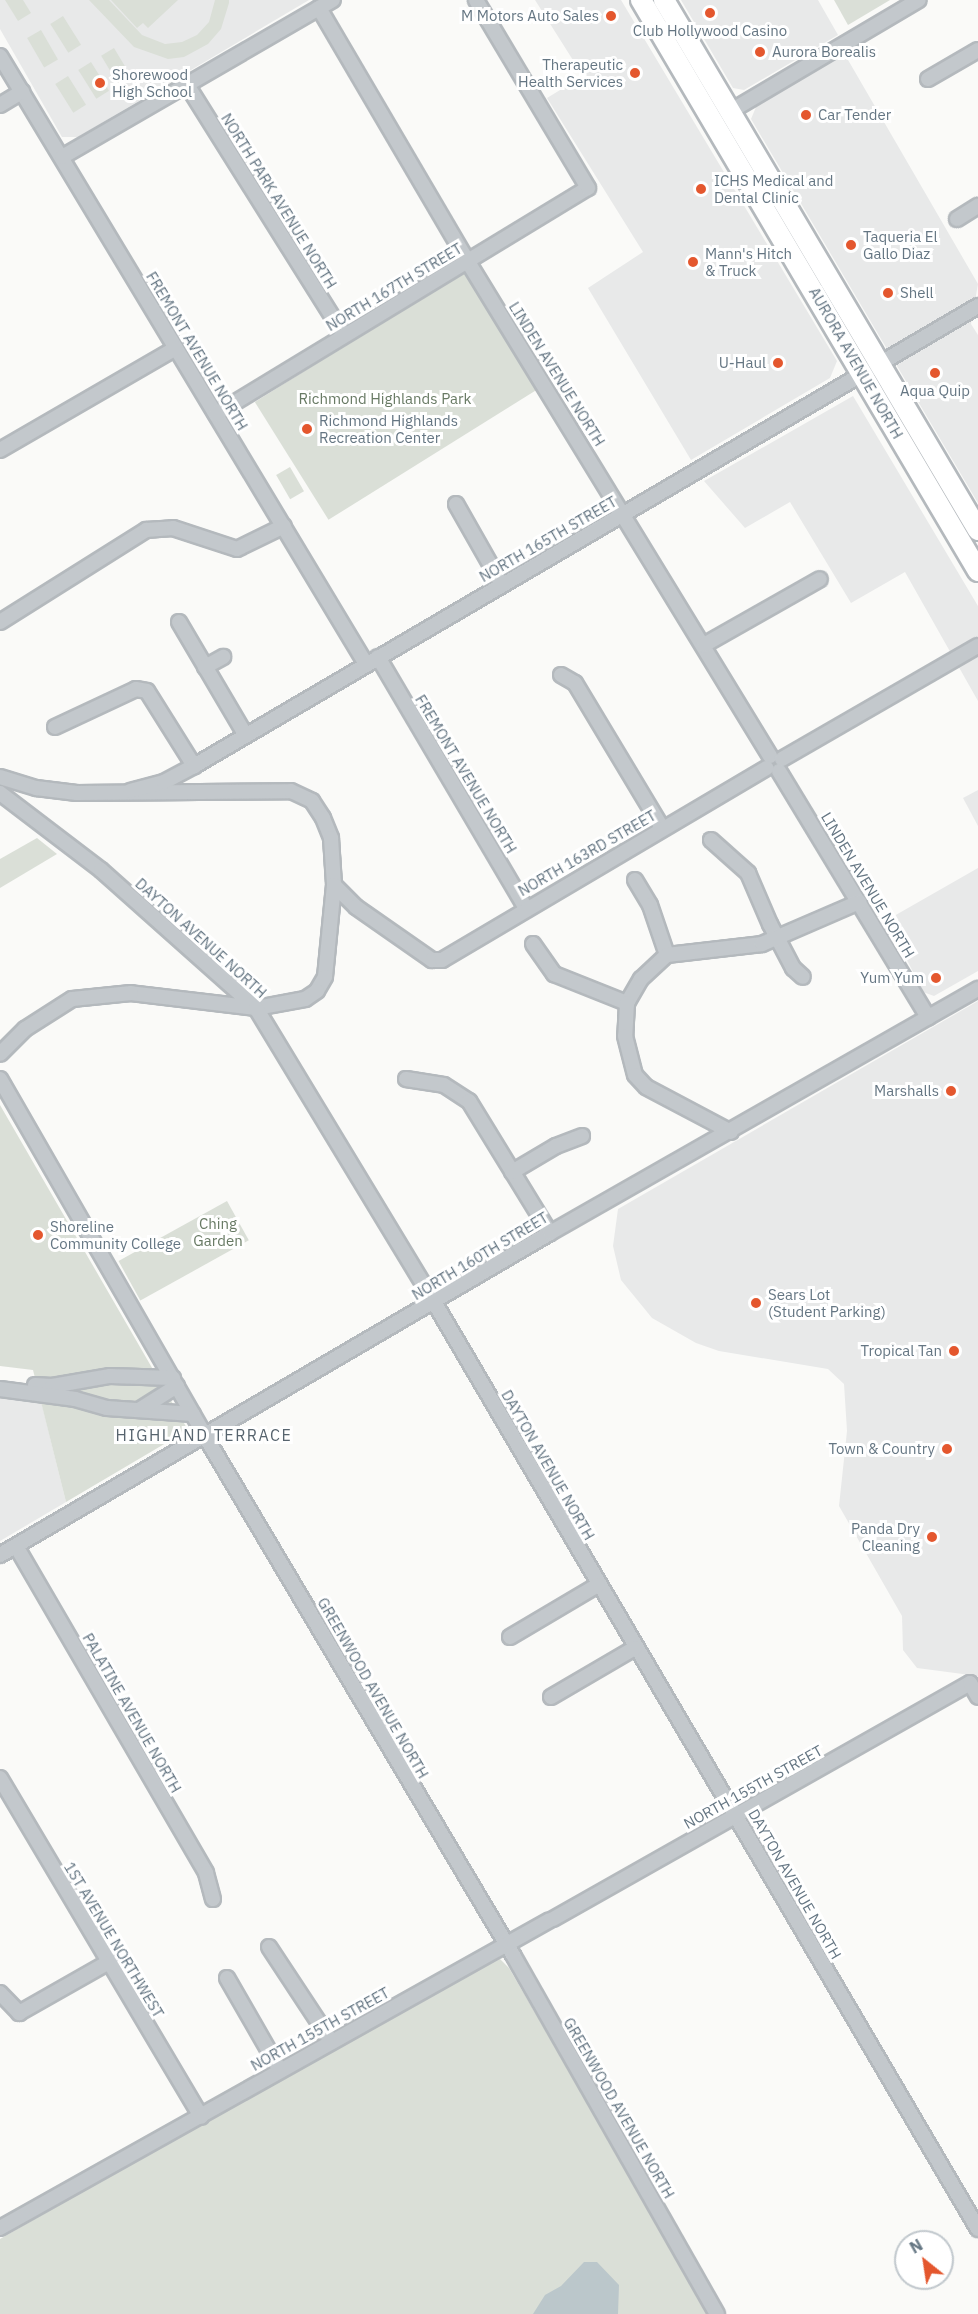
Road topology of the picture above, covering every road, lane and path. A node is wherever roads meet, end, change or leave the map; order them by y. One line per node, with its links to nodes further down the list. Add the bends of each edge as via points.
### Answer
1 (333, 0): 6 (street)
2 (476, 0): 17 (street, NORTH 167TH STREET, via 588,188)
3 (641, 0): 21 (highway, AURORA AVENUE NORTH)
4 (664, 0): 13 (highway, AURORA AVENUE NORTH)
5 (919, 0): 13 (street)
6 (319, 8): 10 (street); 17 (street, LINDEN AVENUE NORTH)
7 (978, 50): 9 (street)
8 (0, 56): 11 (street, FREMONT AVENUE NORTH)
9 (928, 79)
10 (187, 85): 14 (street); 19 (street, NORTH PARK AVENUE NORTH)
11 (22, 92): 12 (street); 14 (street, FREMONT AVENUE NORTH)
12 (0, 105)
13 (731, 111): 21 (highway, AURORA AVENUE NORTH)
14 (62, 157): 20 (street, FREMONT AVENUE NORTH)
15 (978, 206): 16 (street)
16 (957, 219)
17 (468, 262): 19 (street, NORTH 167TH STREET); 25 (street, LINDEN AVENUE NORTH)
18 (978, 306): 21 (street, NORTH 165TH STREET)
19 (344, 335): 22 (street, NORTH 167TH STREET)
20 (176, 348): 22 (street, FREMONT AVENUE NORTH); 23 (street)
21 (871, 370): 25 (street, NORTH 165TH STREET); 27 (highway, AURORA AVENUE NORTH); 28 (highway, AURORA AVENUE NORTH)
22 (216, 414): 26 (street, FREMONT AVENUE NORTH)
23 (0, 450)
24 (456, 504): 30 (street)
25 (625, 514): 30 (street, NORTH 165TH STREET); 33 (street, LINDEN AVENUE NORTH)
26 (285, 526): 31 (street, via 237,549 173,528 146,530); 36 (street, FREMONT AVENUE NORTH)
27 (978, 530)
28 (978, 571)
29 (820, 579): 33 (street)
30 (502, 585): 36 (street, NORTH 165TH STREET)
31 (0, 622)
32 (179, 622): 37 (street)
33 (704, 645): 41 (street, LINDEN AVENUE NORTH)
34 (978, 646): 41 (street, NORTH 163RD STREET)
35 (223, 657): 37 (street)
36 (372, 660): 40 (street, NORTH 165TH STREET); 53 (street, FREMONT AVENUE NORTH)
37 (205, 667): 40 (street)
38 (561, 675): 48 (street, via 575,683)
39 (55, 727): 42 (street, via 136,688 154,698)
40 (245, 734): 42 (street, NORTH 165TH STREET)
41 (775, 763): 48 (street, NORTH 163RD STREET); 52 (street, LINDEN AVENUE NORTH)
42 (194, 766): 45 (street, NORTH 165TH STREET, via 164,782)
43 (0, 777): 44 (street)
44 (25, 784): 45 (street, via 77,793); 47 (street, via 17,792)
45 (130, 791): 51 (street, via 291,791 312,801 323,818 331,838)
46 (0, 793): 47 (street, DAYTON AVENUE NORTH)
47 (18, 807): 60 (street, DAYTON AVENUE NORTH, via 101,870)
48 (662, 828): 53 (street, NORTH 163RD STREET)
49 (711, 840): 54 (street, via 748,873)
50 (635, 880): 56 (street, via 650,905)
51 (334, 885): 53 (street, NORTH 163RD STREET, via 356,907 425,954 442,960); 60 (street, via 325,977 317,991 291,1004)
52 (859, 902): 54 (street); 61 (street, LINDEN AVENUE NORTH)
53 (526, 908)
54 (778, 938): 56 (street, via 739,948); 57 (street, via 793,968)
55 (533, 944): 59 (street, via 546,965 566,982)
56 (668, 955): 59 (street, via 641,979)
57 (803, 977)
58 (978, 989): 61 (street, NORTH 160TH STREET)
59 (627, 1003): 65 (street, via 625,1036 635,1075 646,1087)
60 (256, 1008): 62 (street, via 131,993 72,999 25,1029); 69 (street, DAYTON AVENUE NORTH)
61 (928, 1017): 65 (street, NORTH 160TH STREET)
62 (0, 1054)
63 (0, 1079): 71 (street, GREENWOOD AVENUE NORTH)
64 (406, 1079): 67 (street, via 444,1085 470,1101)
65 (730, 1132): 68 (street, NORTH 160TH STREET)
66 (582, 1136): 67 (street)
67 (512, 1172): 68 (street)
68 (550, 1233): 69 (street, NORTH 160TH STREET)
69 (434, 1302): 75 (street, NORTH 160TH STREET); 78 (street, DAYTON AVENUE NORTH)
70 (0, 1381): 71 (street, via 52,1386 110,1376)
71 (175, 1382): 73 (street); 74 (street, GREENWOOD AVENUE NORTH)
72 (0, 1389): 73 (street)
73 (138, 1410): 74 (street)
74 (193, 1414): 75 (street, GREENWOOD AVENUE NORTH)
75 (205, 1436): 76 (street, NORTH 160TH STREET); 86 (street, GREENWOOD AVENUE NORTH)
76 (16, 1546): 77 (street, NORTH 160TH STREET); 85 (street, PALATINE AVENUE NORTH, via 206,1872)
77 (0, 1555)
78 (598, 1585): 79 (street); 80 (street, DAYTON AVENUE NORTH)
79 (510, 1637)
80 (635, 1648): 81 (street); 84 (street, DAYTON AVENUE NORTH)
81 (551, 1697)
82 (978, 1697): 84 (street, NORTH 155TH STREET, via 970,1683)
83 (0, 1778): 88 (street, 1ST AVENUE NORTHWEST)
84 (736, 1816): 86 (street, NORTH 155TH STREET); 95 (street, DAYTON AVENUE NORTH)
85 (213, 1899)
86 (506, 1944): 91 (street, NORTH 155TH STREET); 96 (street, GREENWOOD AVENUE NORTH)
87 (269, 1947): 91 (street)
88 (107, 1963): 90 (street, via 19,2013); 93 (street, 1ST AVENUE NORTHWEST)
89 (227, 1978): 92 (street)
90 (0, 1992)
91 (331, 2041): 92 (street, NORTH 155TH STREET)
92 (280, 2070): 93 (street, NORTH 155TH STREET)
93 (201, 2117): 94 (street, NORTH 155TH STREET)
94 (0, 2228)
95 (978, 2229)
96 (717, 2314)

